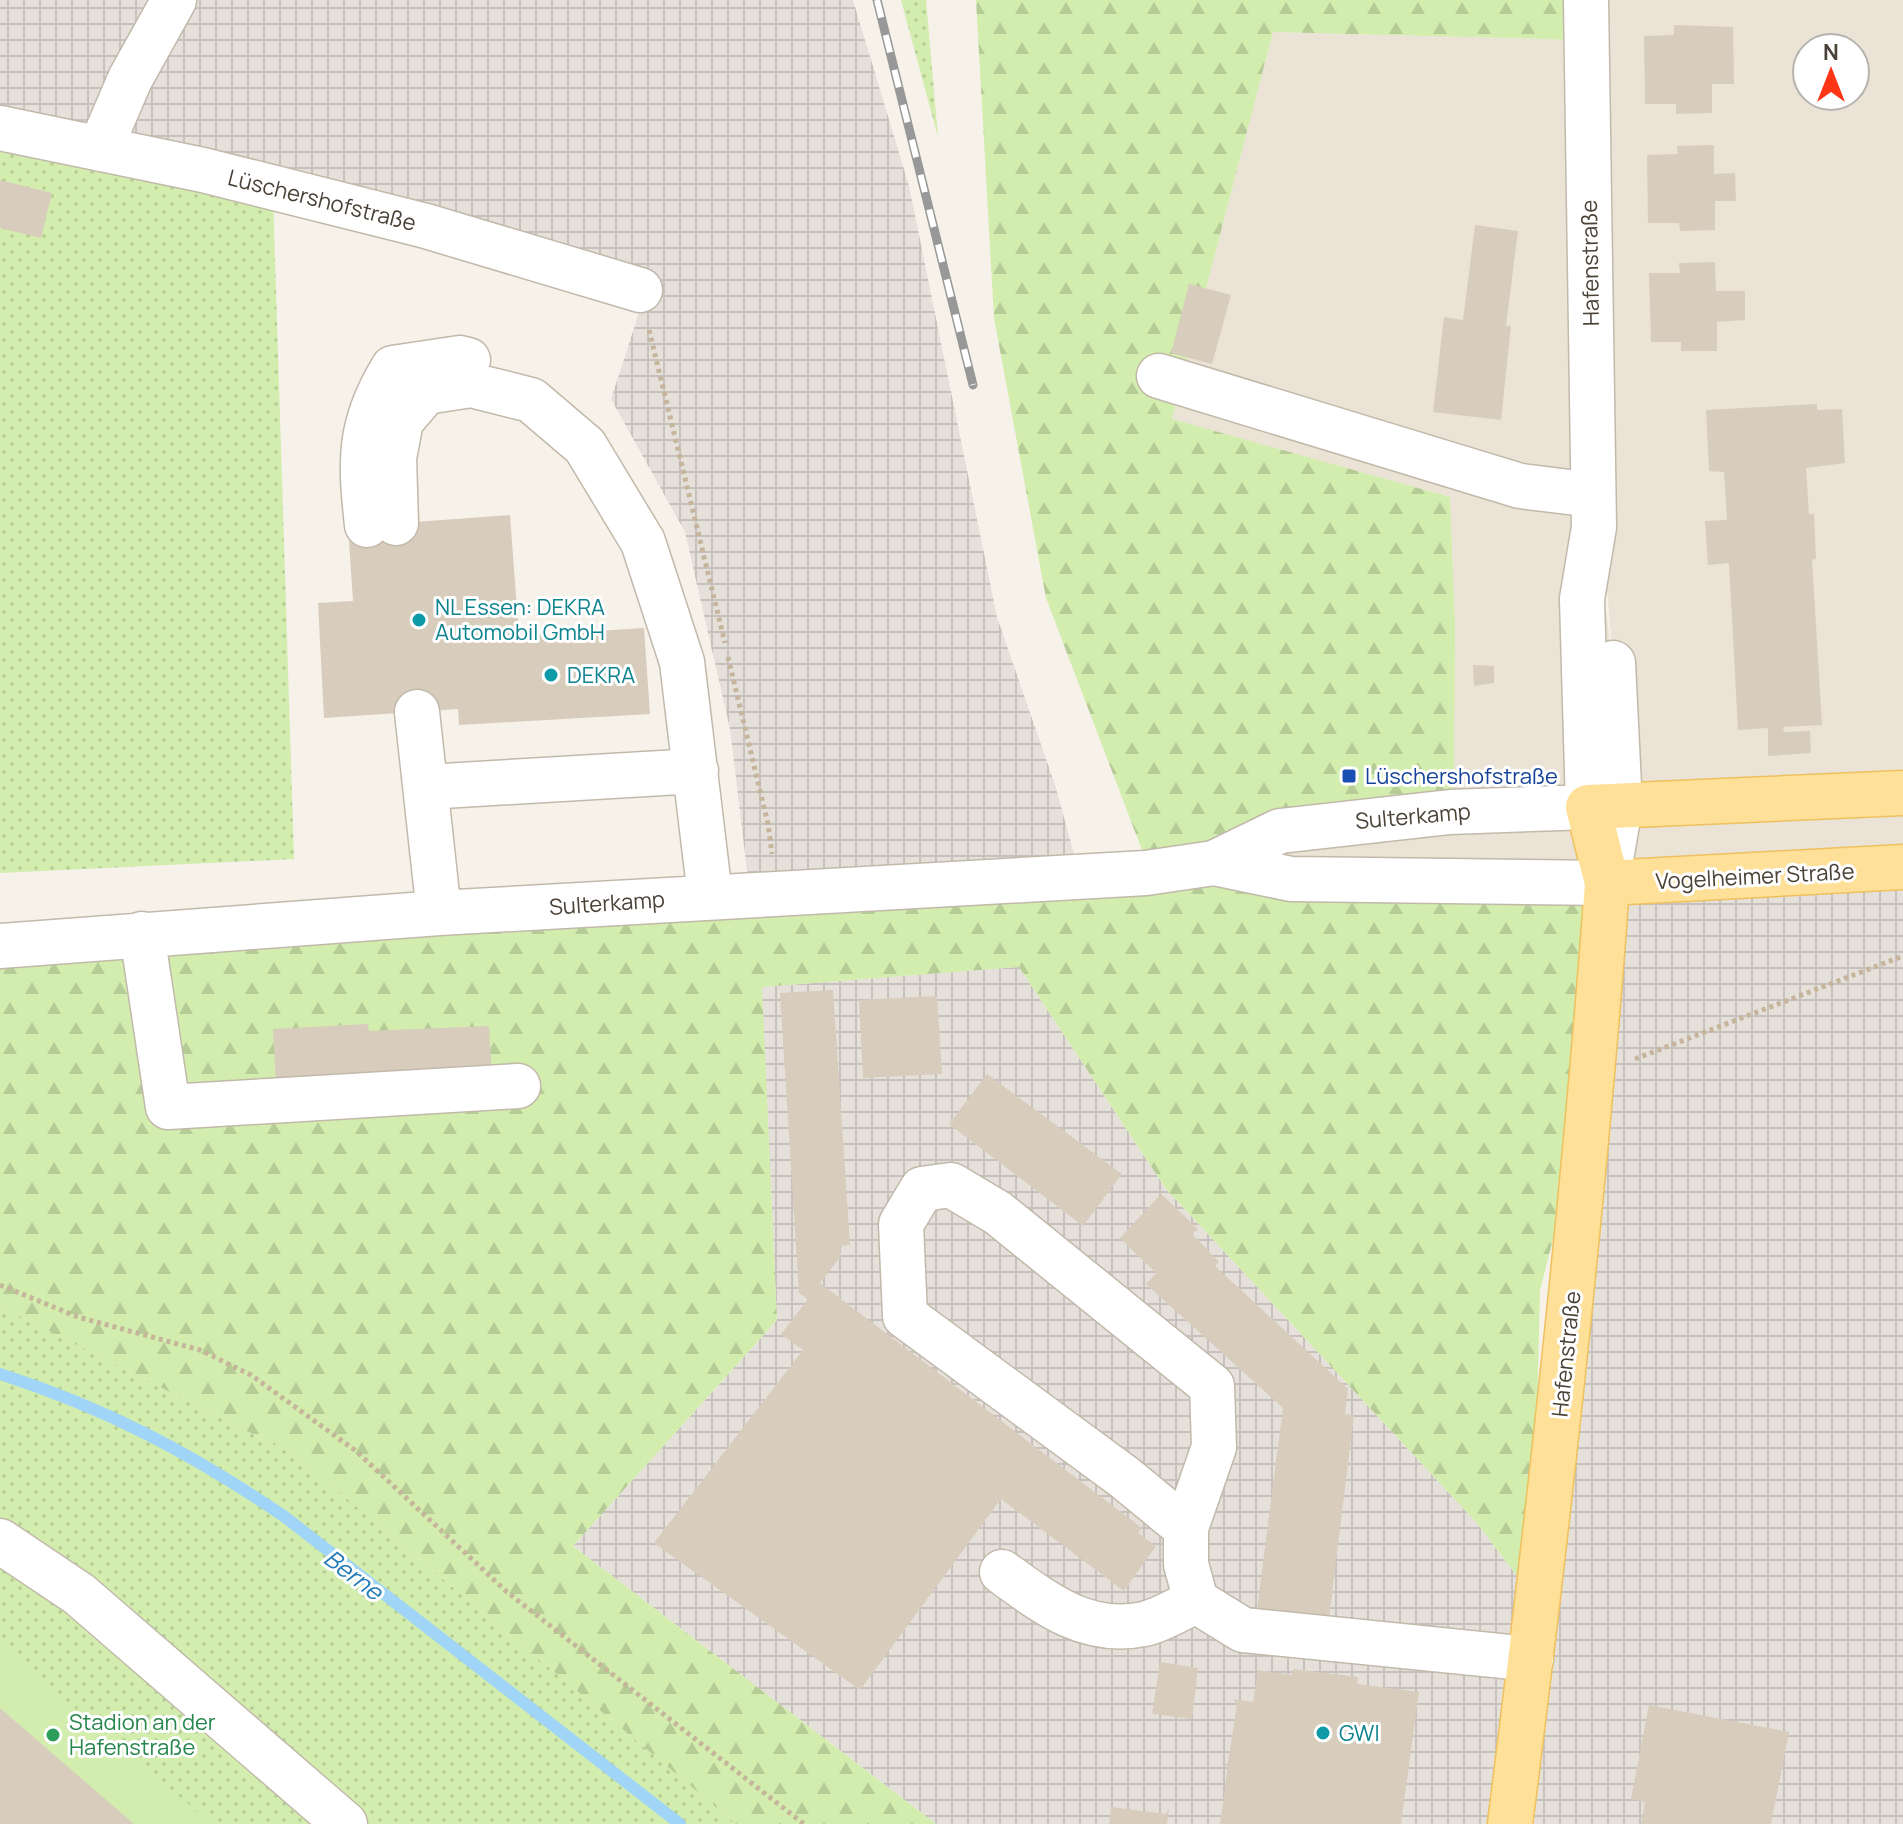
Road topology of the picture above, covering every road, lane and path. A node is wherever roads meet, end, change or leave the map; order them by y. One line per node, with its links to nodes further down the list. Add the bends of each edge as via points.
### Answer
1 (174, 0): 4 (street, via 130,79)
2 (1586, 0): 7 (street, Hafenstraße)
3 (0, 128): 4 (street, Lüschershofstraße)
4 (100, 149): 5 (street, Lüschershofstraße, via 426,226)
5 (640, 290): 17 (path, via 768,824)
6 (1159, 376): 7 (street)
7 (1594, 511): 13 (street, Hafenstraße, via 1609,597)
8 (394, 523): 10 (street, via 394,458 401,421 426,392 471,385 531,400 585,446 643,542 682,662)
9 (417, 712): 11 (street)
10 (696, 771): 11 (street); 18 (street)
11 (426, 787): 19 (street)
12 (1903, 793): 13 (main road)
13 (1604, 806): 14 (street, Sulterkamp, via 1450,812 1280,831); 16 (main road, Hafenstraße)
14 (1214, 863): 16 (street, Sulterkamp, via 1291,879); 17 (street, Sulterkamp, via 1065,880)
15 (1903, 867): 16 (main road, Vogelheimer Straße)
16 (1607, 883): 23 (main road, Hafenstraße)
17 (777, 894): 18 (street, Sulterkamp)
18 (710, 896): 19 (street, Sulterkamp)
19 (439, 913): 20 (street, Sulterkamp)
20 (142, 934): 21 (street, Sulterkamp); 24 (street, via 168,1107)
21 (0, 946)
22 (1903, 956): 23 (path)
23 (1592, 1074): 30 (main road, Hafenstraße)
24 (518, 1086)
25 (0, 1285): 32 (path, via 70,1315 200,1350 263,1383 356,1451 507,1592)
26 (1186, 1528): 26 (street, via 905,1316 901,1224 922,1189 951,1185 998,1213 1212,1386 1214,1447); 29 (street, via 1186,1564)
27 (0, 1541): 31 (street, via 79,1594)
28 (1002, 1572): 29 (street, via 1057,1612 1106,1627 1146,1623)
29 (1196, 1601): 30 (street, via 1243,1630)
30 (1531, 1659): 33 (main road, Hafenstraße)
31 (345, 1824)
32 (804, 1824)
33 (1510, 1824)

